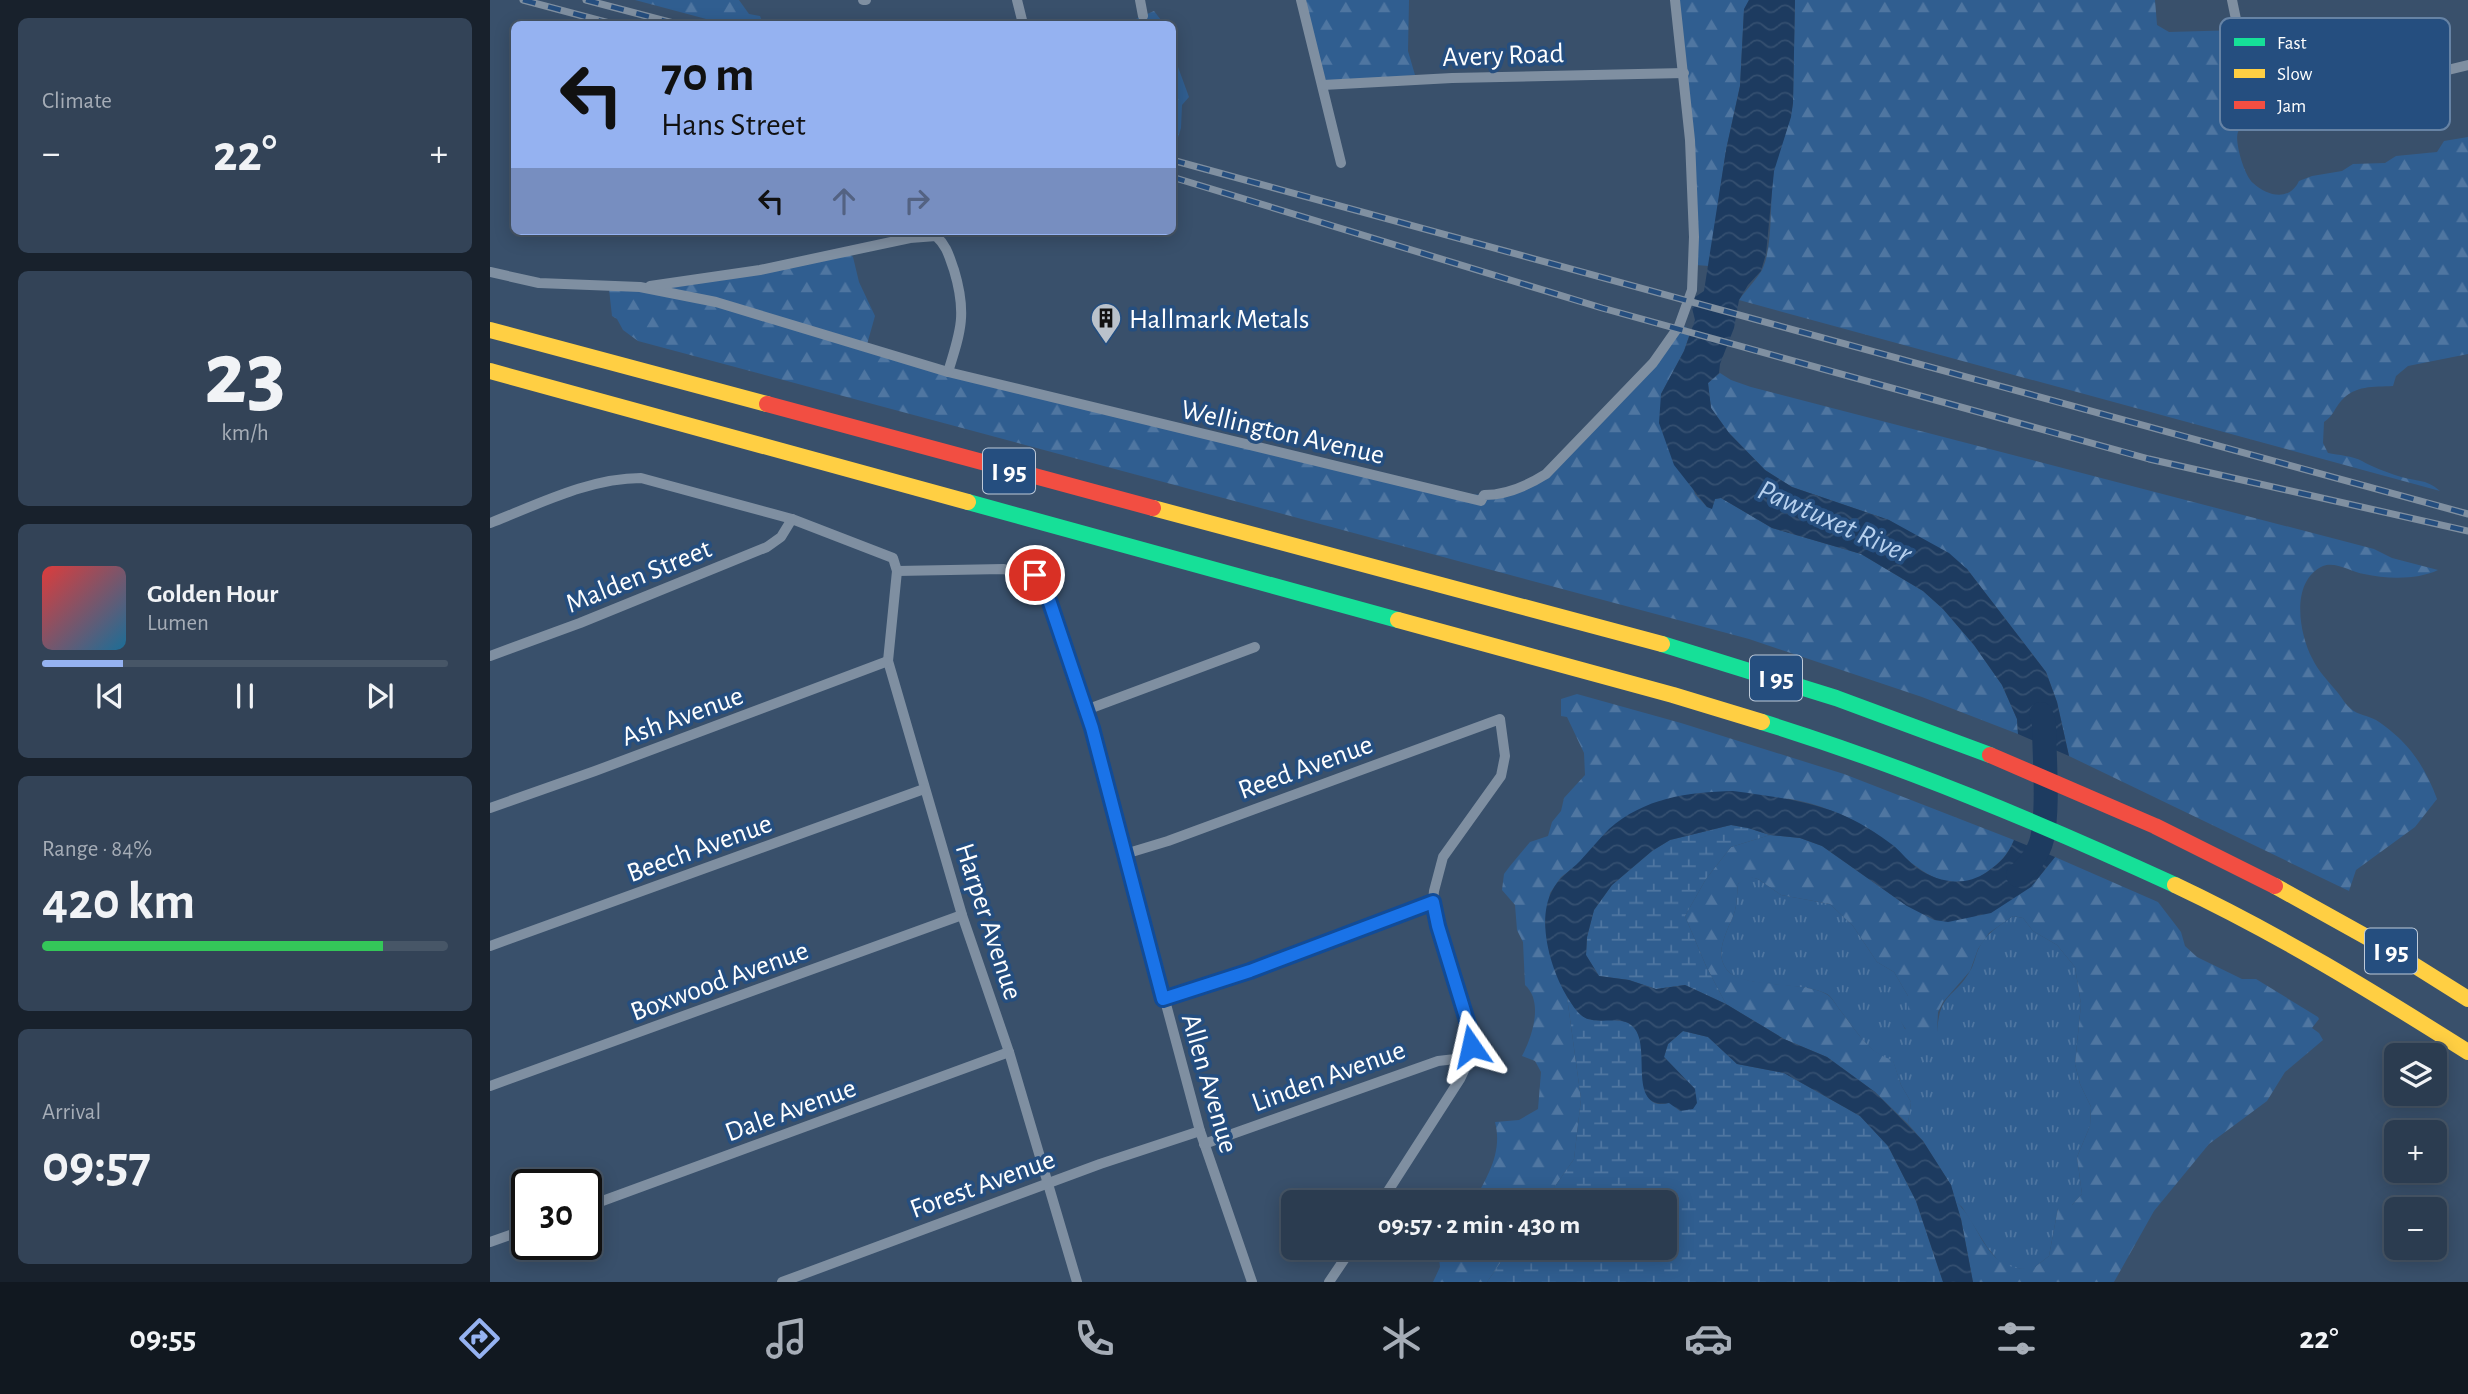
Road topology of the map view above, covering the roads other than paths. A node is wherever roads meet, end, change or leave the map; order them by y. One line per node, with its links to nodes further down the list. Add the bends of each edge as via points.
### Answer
1 (1017, 0): 8 (street)
2 (1140, 0): 6 (street)
3 (1301, 0): 12 (street)
4 (1675, 0): 11 (street, Wellington Avenue)
5 (2232, 0): 7 (street)
6 (1143, 16)
7 (2236, 18)
8 (1022, 21)
9 (2468, 65): 10 (street)
10 (2450, 69)
11 (1684, 73): 12 (street, Avery Road); 18 (street, Wellington Avenue, via 1694,266 1683,320 1625,394 1567,455 1531,483 1484,495 1481,501)
12 (1323, 85): 13 (street)
13 (1341, 163)
14 (490, 272): 15 (street, Wellington Avenue, via 538,283)
15 (640, 287): 18 (street, Wellington Avenue, via 735,307); 18 (street, via 760,270 936,236 946,245 963,312)
16 (490, 330): 32 (highway, I 95, via 1707,657 1813,690 1955,740 2139,818 2272,884)
17 (490, 371): 35 (highway, I 95, via 1685,698 1814,738 2012,812 2128,864 2261,930)
18 (948, 372)
19 (792, 519): 20 (street, via 653,481 624,478 586,487); 21 (street, via 893,558); 23 (street, Malden Street, via 781,537 767,547)
20 (490, 523)
21 (897, 571): 24 (street, Harper Avenue); 25 (street, Allen Avenue, via 1003,569 1035,575 1045,588)
22 (1255, 648): 25 (street)
23 (490, 656)
24 (888, 661): 26 (street, Harper Avenue); 27 (street, Ash Avenue)
25 (1086, 710): 28 (street, Allen Avenue)
26 (924, 789): 30 (street, Harper Avenue); 31 (street, Beech Avenue)
27 (490, 808)
28 (1125, 853): 29 (street, Reed Avenue, via 1500,719 1505,756 1501,776 1443,858); 33 (street, Allen Avenue)
29 (1433, 902): 33 (street); 36 (street, via 1472,1037)
30 (962, 915): 34 (street, Harper Avenue); 37 (street, Boxwood Avenue)
31 (490, 946)
32 (2468, 997)
33 (1163, 999): 38 (street, Allen Avenue)
34 (1009, 1052): 40 (street, Harper Avenue); 42 (street, Dale Avenue)
35 (2468, 1052)
36 (1468, 1062): 39 (street, Linden Avenue, via 1464,1058 1438,1061); 41 (street)
37 (490, 1086)
38 (1200, 1131): 39 (street, Allen Avenue); 40 (street, Forest Avenue)
39 (1204, 1144): 48 (street, Allen Avenue)
40 (1048, 1183): 46 (street, Forest Avenue); 47 (street, Harper Avenue)
41 (1389, 1190)
42 (602, 1201)
43 (511, 1235): 44 (street)
44 (490, 1242)
45 (1344, 1260): 49 (street)
46 (782, 1282)
47 (1077, 1282)
48 (1252, 1282)
49 (1329, 1282)

